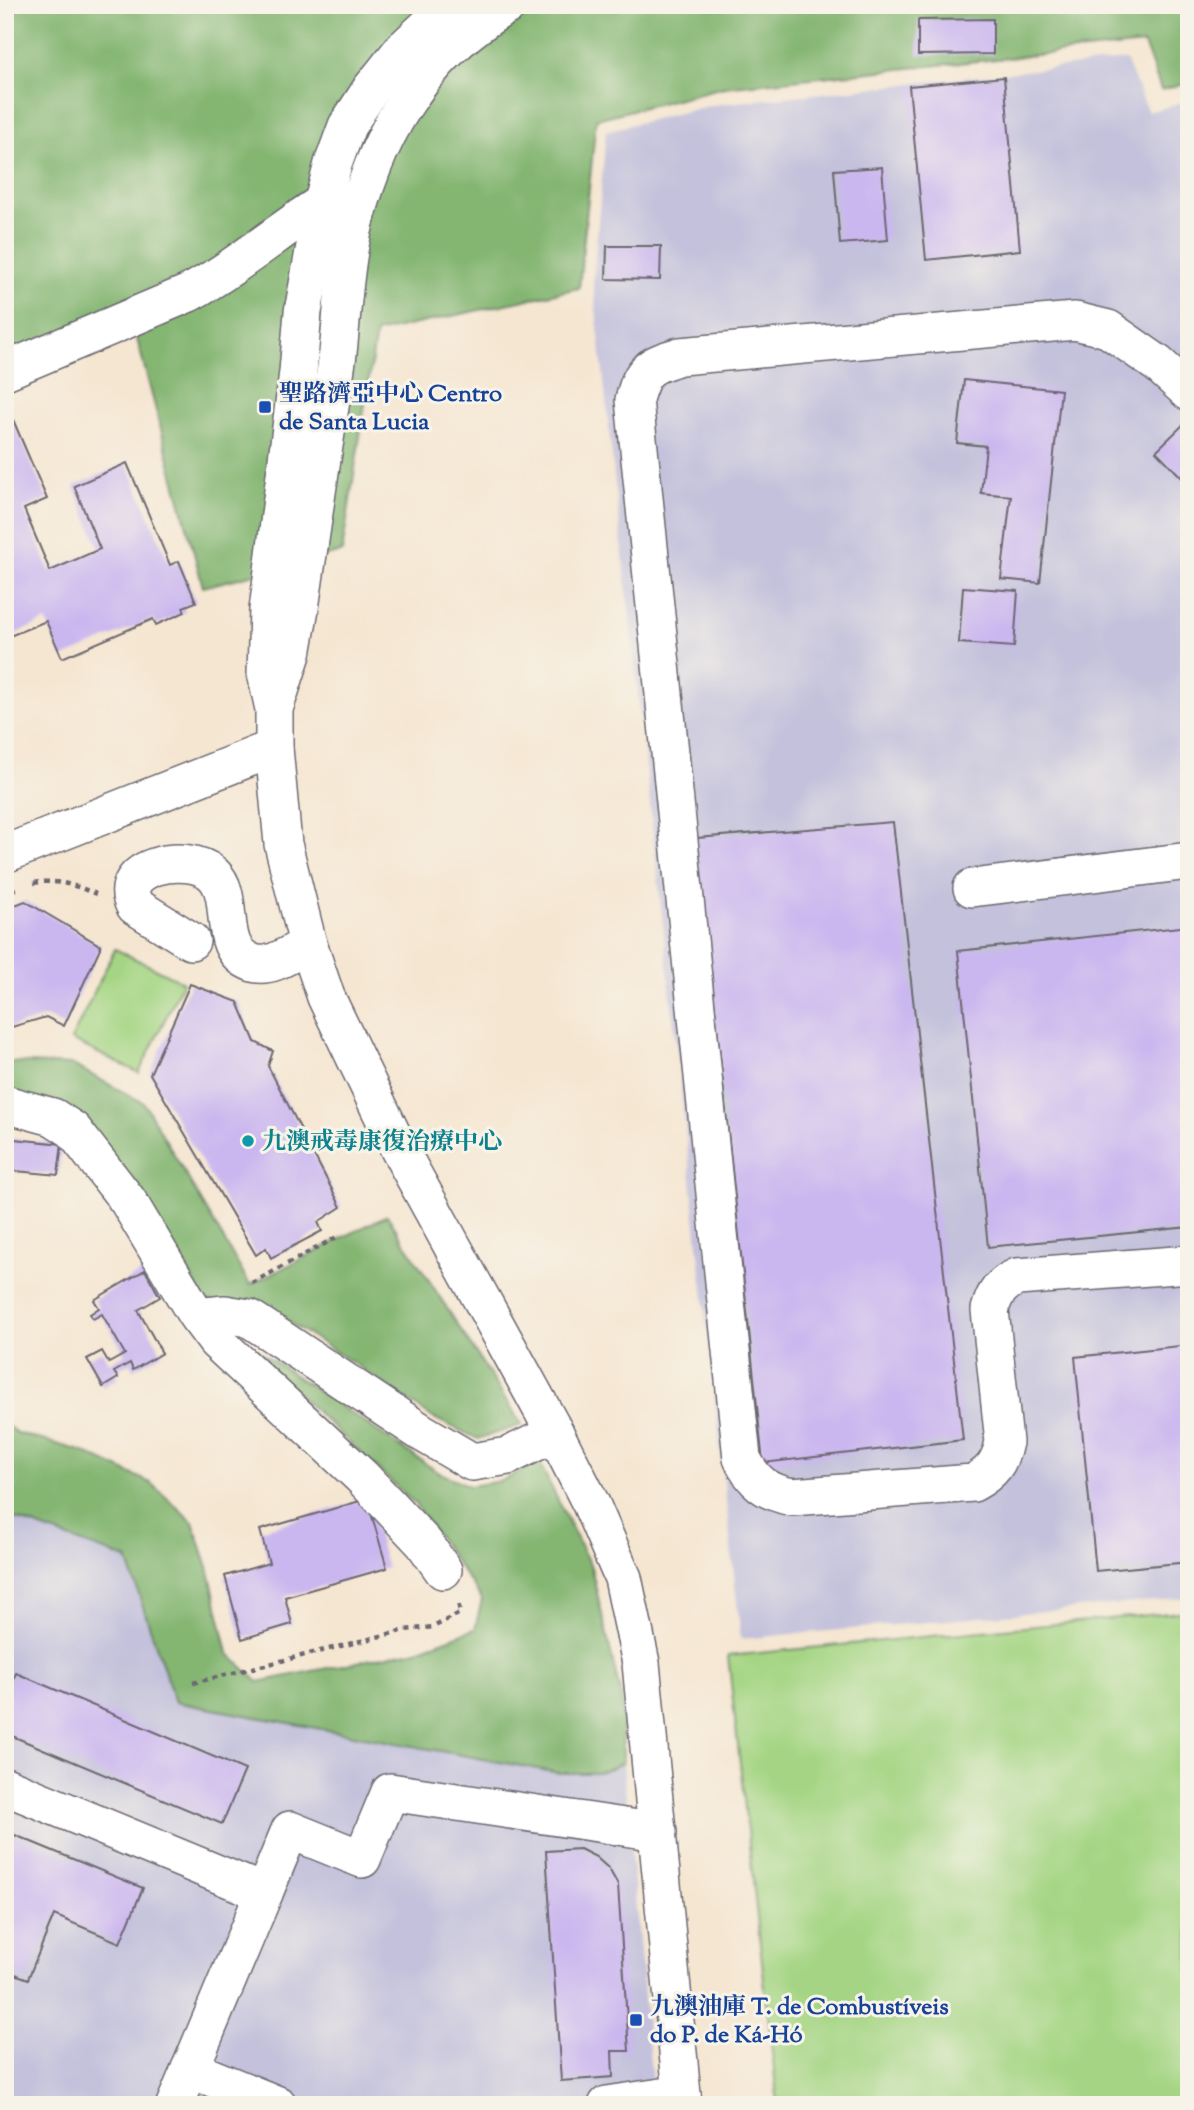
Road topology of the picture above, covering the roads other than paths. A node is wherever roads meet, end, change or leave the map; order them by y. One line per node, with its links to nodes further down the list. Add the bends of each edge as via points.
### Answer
1 (450, 5): 4 (street, via 402,50 347,126)
2 (508, 5): 3 (street, via 435,63 413,90)
3 (378, 152): 4 (street, via 345,189); 7 (street, via 351,243 300,608 292,654)
4 (323, 202): 5 (street, via 169,304); 7 (street, via 303,312 268,610 266,663)
5 (5, 371)
6 (1189, 392): 15 (street, via 1108,329 1075,321 680,356 651,365 639,380 634,400 742,1458 749,1473 775,1494 792,1497 973,1483 995,1467 1004,1442 990,1310 999,1289 1017,1277)
7 (274, 709): 8 (street)
8 (274, 748): 9 (street); 13 (street, via 283,844)
9 (5, 854)
10 (1189, 861): 11 (street)
11 (972, 888)
12 (191, 941): 13 (street, via 135,906 130,898 139,875 160,864 181,862 201,865 215,875 230,941 253,963 266,964)
13 (308, 944): 17 (street, via 326,997 371,1094)
14 (5, 1104): 16 (street, via 53,1117 73,1130 128,1201)
15 (1189, 1265)
16 (198, 1317): 17 (street, via 225,1314 249,1318 472,1462 508,1456); 18 (street, via 216,1341 362,1477)
17 (555, 1433): 20 (street, via 623,1578 641,1663)
18 (443, 1570)
19 (5, 1786): 21 (street)
20 (658, 1832): 21 (street, via 390,1792 362,1859 290,1830); 23 (street)
21 (264, 1893): 22 (street)
22 (190, 2069): 24 (street); 25 (street)
23 (683, 2099): 26 (street)
24 (175, 2105)
25 (278, 2105)
26 (607, 2105)

